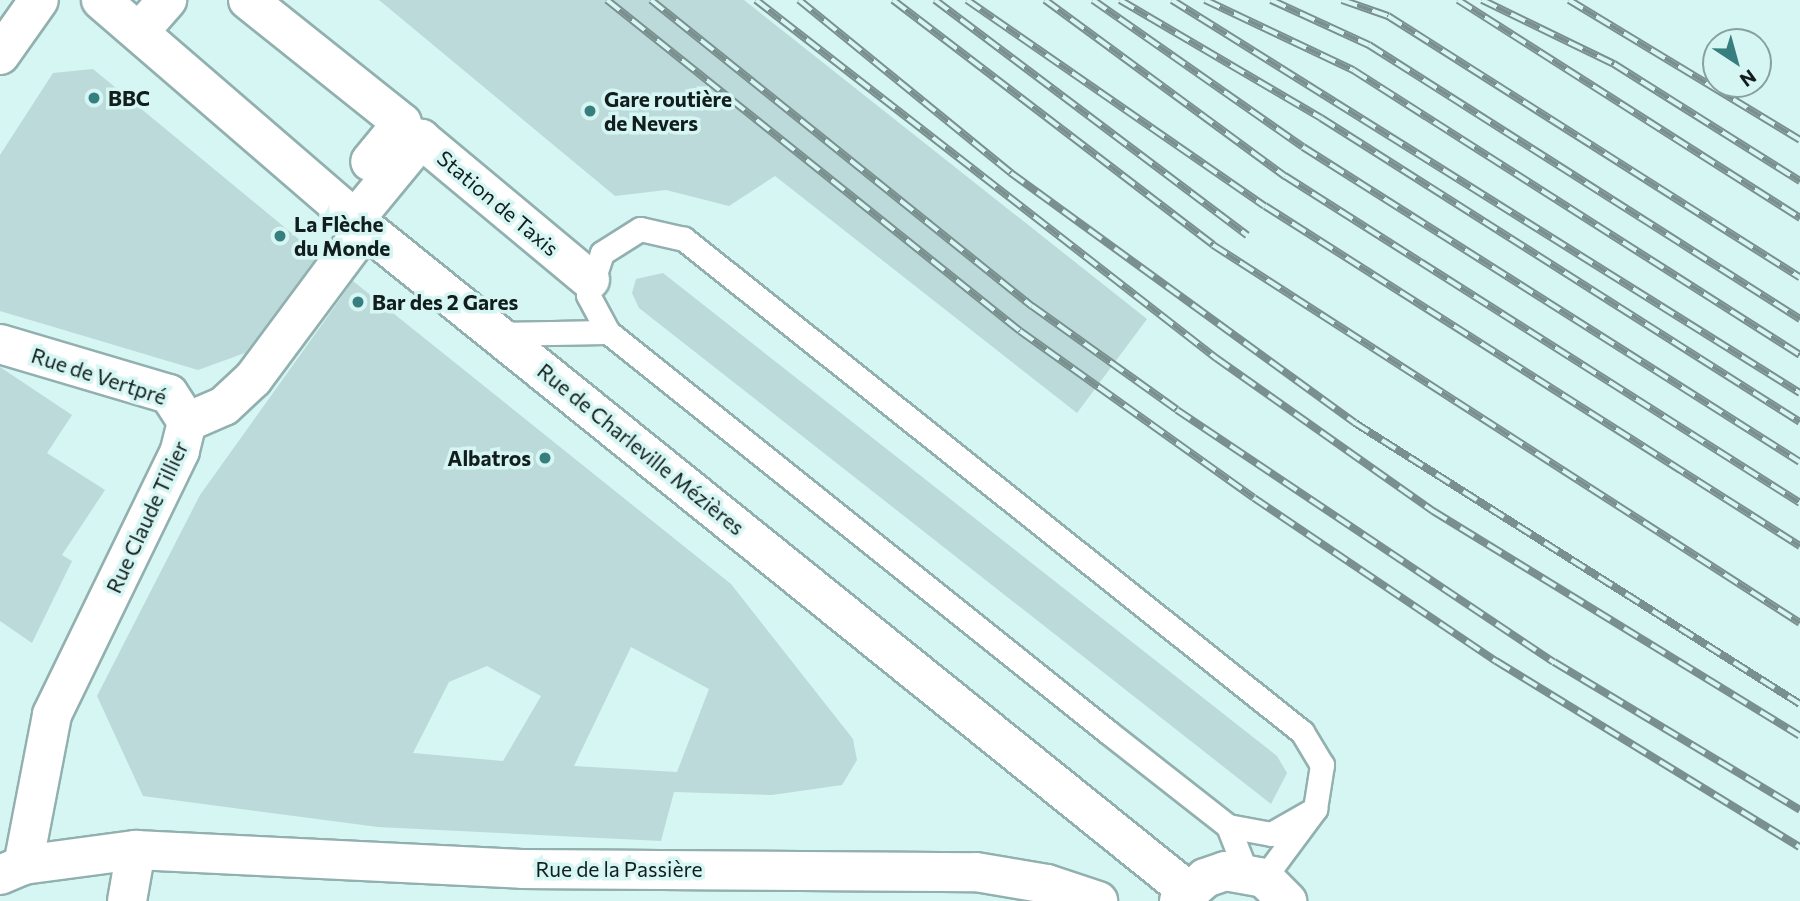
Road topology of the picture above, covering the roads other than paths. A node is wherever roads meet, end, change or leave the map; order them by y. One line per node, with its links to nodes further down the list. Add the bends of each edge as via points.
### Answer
1 (39, 0): 6 (street)
2 (101, 0): 5 (street, Rue de Charleville Mézières)
3 (167, 0): 5 (street)
4 (248, 0): 7 (street, via 402,123)
5 (139, 32): 7 (street, Rue de Charleville Mézières)
6 (0, 55)
7 (352, 217): 8 (street, Station de Taxis, via 421,139); 10 (street, Rue de Charleville Mézières); 12 (street, Rue Claude Tillier, via 253,379 224,406)
8 (590, 280): 9 (lane, via 588,295); 13 (lane, via 602,253 640,229 665,230 684,239 1302,732 1322,765)
9 (608, 332): 10 (lane); 14 (lane)
10 (496, 334): 18 (street, Rue de Charleville Mézières)
11 (0, 344): 12 (street, Rue de Vertpré, via 169,394)
12 (187, 422): 16 (street, Rue Claude Tillier, via 180,451 52,715)
13 (1315, 809): 14 (lane, via 1271,834); 17 (lane)
14 (1228, 826): 17 (lane)
15 (136, 850): 16 (street, Rue Claude Tillier); 19 (street); 20 (street, Rue de la Passière, via 522,869 976,872 1047,884)
16 (12, 870)
17 (1266, 884): 18 (street, via 1205,878)
18 (1183, 896)
19 (127, 901)
20 (1098, 901)

